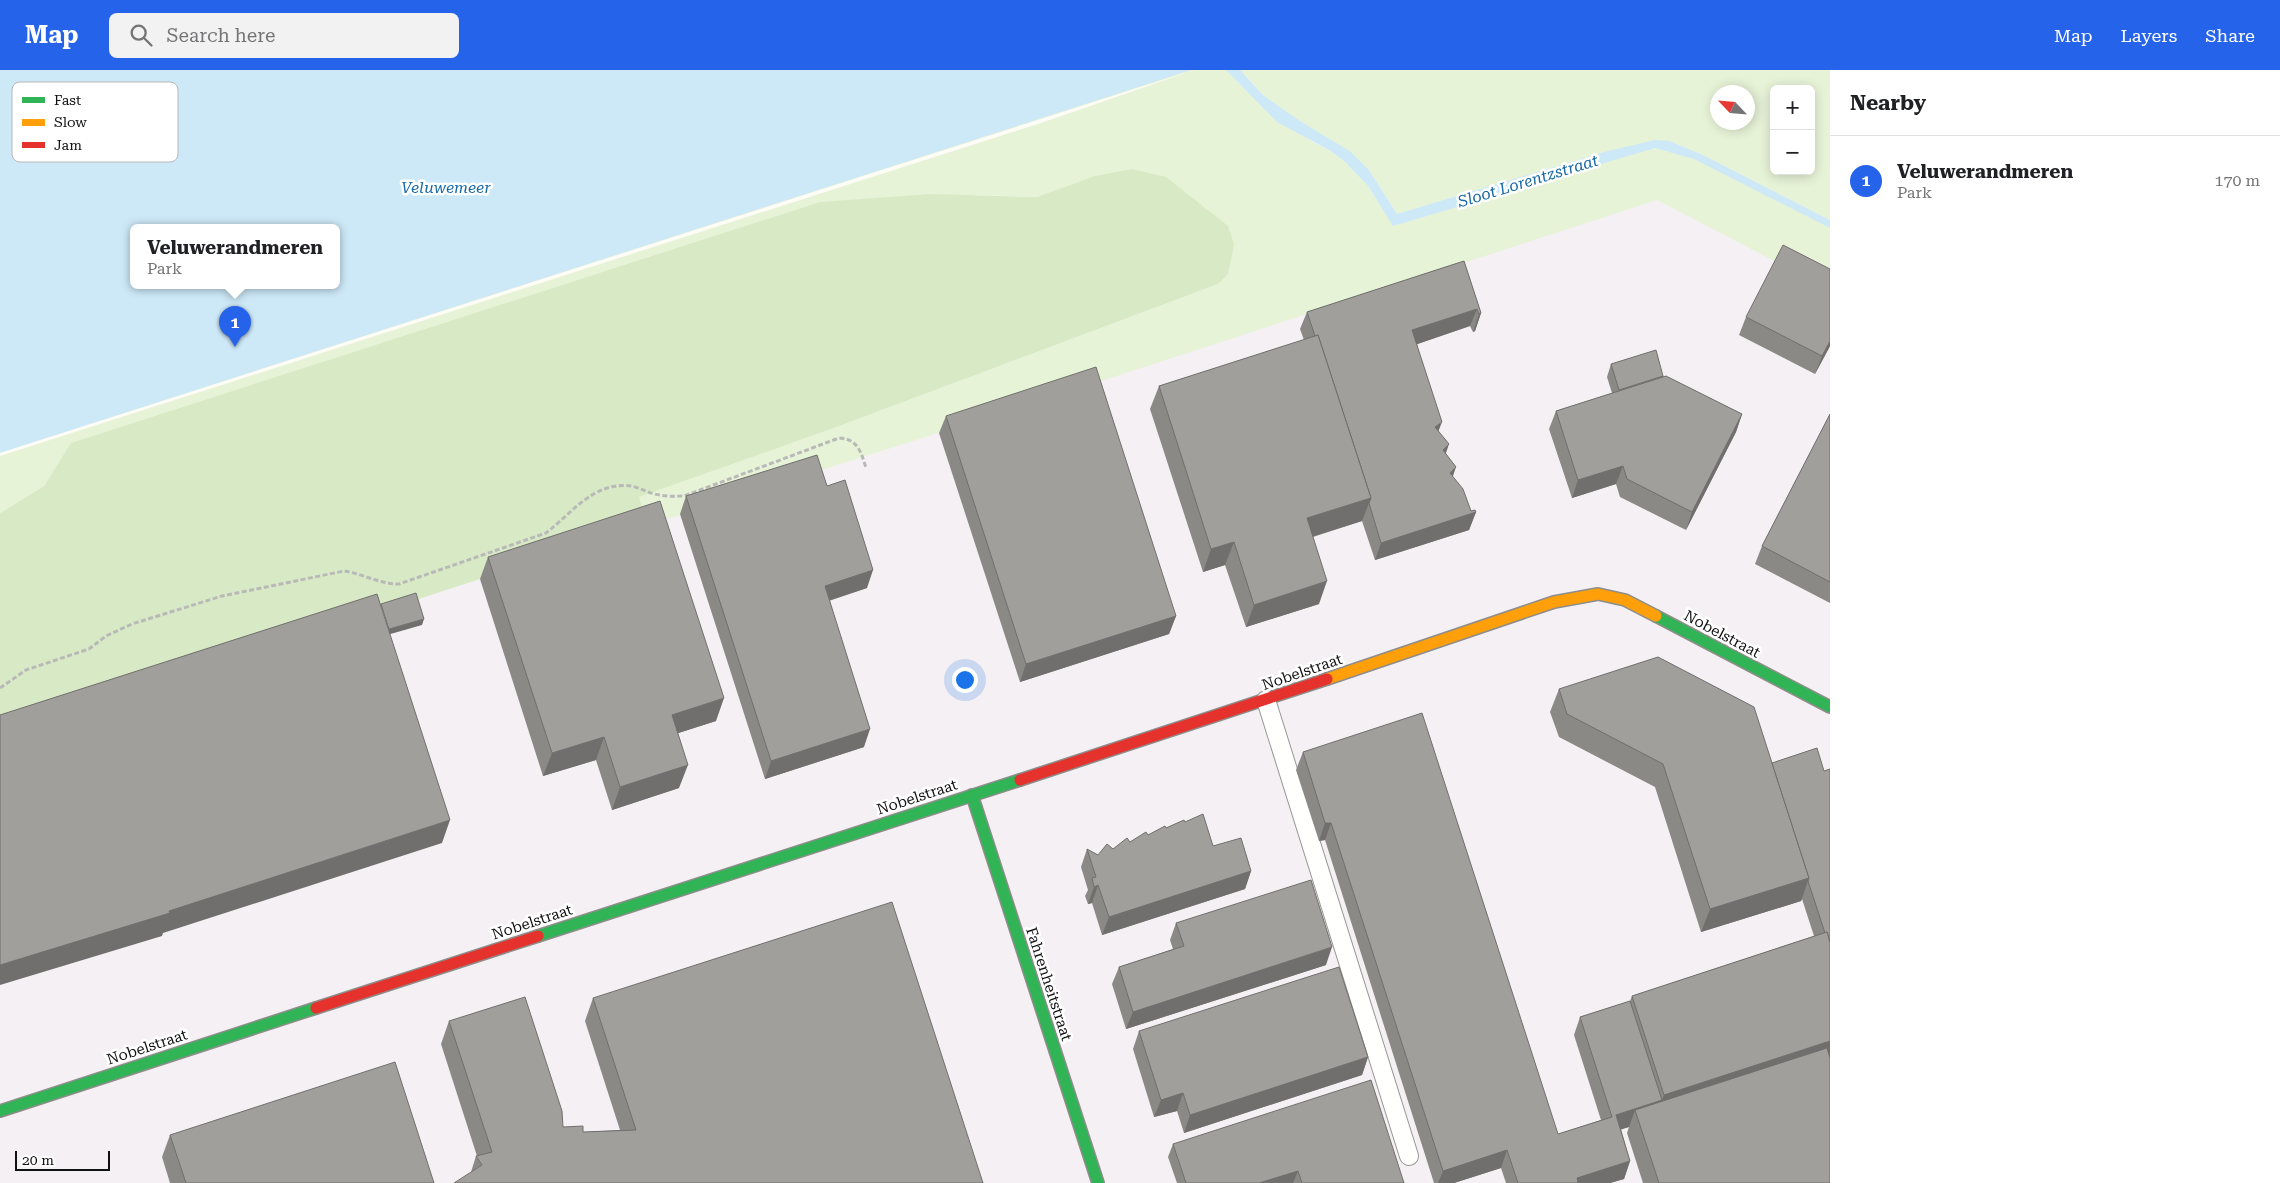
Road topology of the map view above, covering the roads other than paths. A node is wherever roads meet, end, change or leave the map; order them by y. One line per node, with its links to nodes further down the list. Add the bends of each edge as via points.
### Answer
1 (1266, 700): 2 (street, Nobelstraat, via 1554,602 1598,594 1625,600); 3 (street, Nobelstraat); 5 (lane)
2 (1830, 707)
3 (972, 795): 4 (street, Nobelstraat); 6 (street, Fahrenheitstraat)
4 (0, 1111)
5 (1409, 1156)
6 (1098, 1183)

